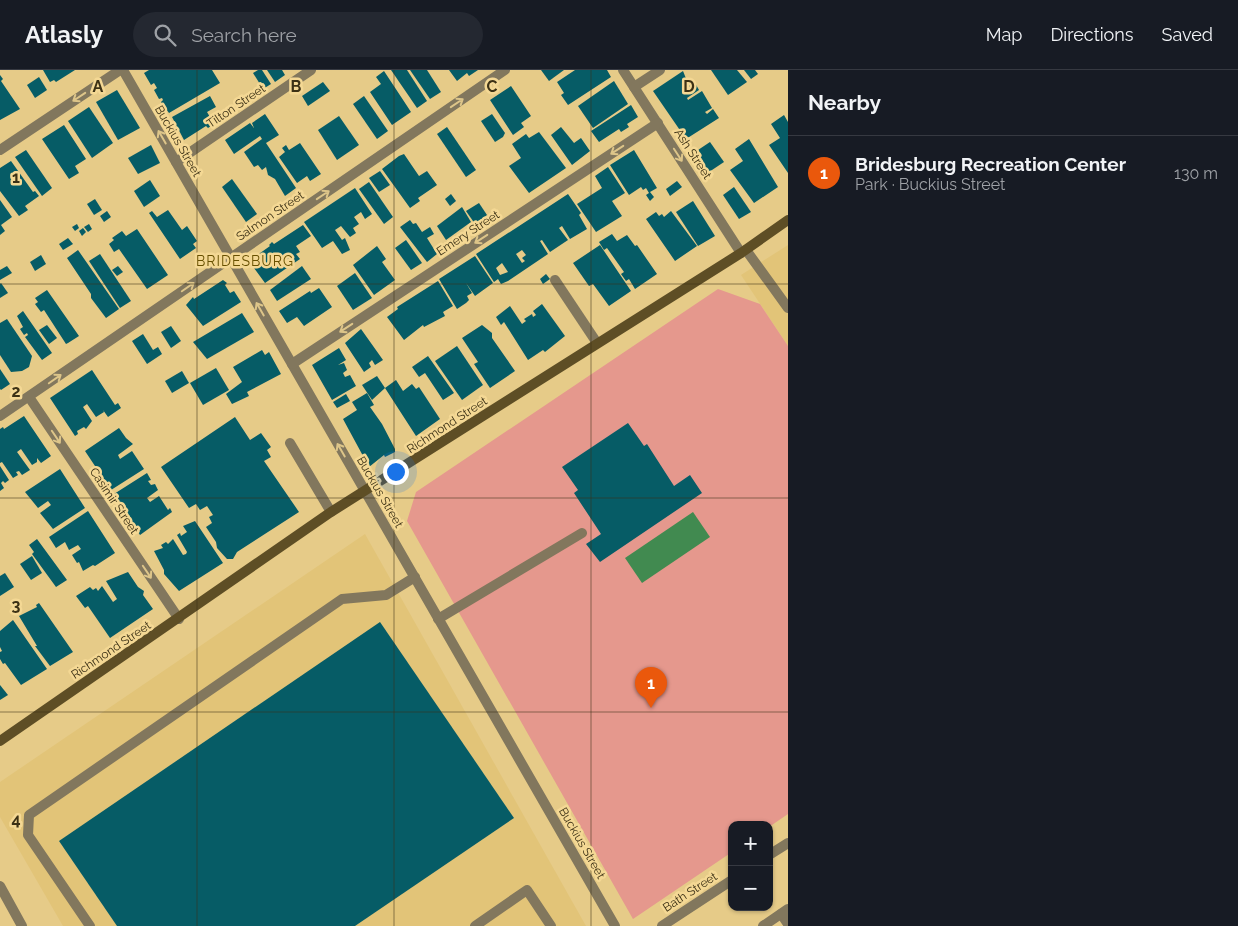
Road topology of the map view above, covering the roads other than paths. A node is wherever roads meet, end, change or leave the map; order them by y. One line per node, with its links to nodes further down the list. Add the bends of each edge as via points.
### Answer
1 (121, 70): 8 (street, one-way to 8); 9 (street, Buckius Street, one-way to 1)
2 (311, 70): 9 (street, Tilton Street)
3 (505, 70): 12 (street, Salmon Street, one-way to 3)
4 (623, 70): 6 (street, Ash Street)
5 (660, 70): 6 (street)
6 (634, 87): 7 (street, Ash Street)
7 (658, 123): 11 (street, Ash Street, one-way to 11); 16 (street, Emery Street, one-way to 16)
8 (0, 150)
9 (176, 162): 12 (street, Buckius Street)
10 (788, 220): 11 (main road, Richmond Street)
11 (744, 251): 14 (street, Ash Street); 15 (main road, Richmond Street)
12 (231, 258): 16 (street, Buckius Street, one-way to 12); 17 (street, Salmon Street, one-way to 12)
13 (554, 280): 15 (street)
14 (788, 308)
15 (597, 343): 20 (main road, Richmond Street)
16 (292, 364): 20 (street, Buckius Street, one-way to 16)
17 (29, 397): 18 (street, Salmon Street); 25 (street, Casimir Street, one-way to 25)
18 (0, 416)
19 (290, 443): 21 (street)
20 (366, 492): 21 (main road, Richmond Street); 23 (street, Buckius Street)
21 (331, 512): 25 (main road, Richmond Street)
22 (582, 533): 24 (street)
23 (415, 577): 24 (street, Buckius Street); 34 (street, via 386,595 342,599 30,815 28,835)
24 (438, 618): 37 (street, Buckius Street)
25 (179, 619): 26 (main road, Richmond Street)
26 (0, 741)
27 (788, 843): 28 (street)
28 (773, 852)
29 (728, 883): 38 (street, Bath Street)
30 (0, 886): 33 (street)
31 (784, 911): 32 (street); 39 (street)
32 (788, 924)
33 (22, 926)
34 (90, 926)
35 (475, 926): 36 (street, via 527,890)
36 (551, 926)
37 (615, 926)
38 (662, 926)
39 (763, 926)

